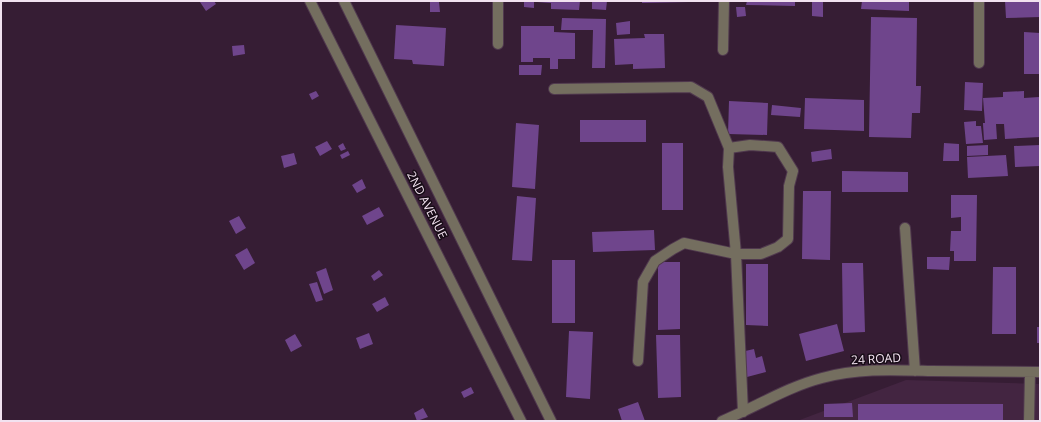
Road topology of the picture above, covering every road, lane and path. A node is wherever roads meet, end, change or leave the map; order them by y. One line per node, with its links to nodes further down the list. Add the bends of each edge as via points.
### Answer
1 (310, 1): 18 (street, 2ND AVENUE)
2 (344, 1): 19 (street, 2ND AVENUE)
3 (498, 1): 6 (street)
4 (724, 1): 7 (street)
5 (979, 1): 8 (street)
6 (498, 44)
7 (723, 50)
8 (979, 63)
9 (554, 89): 10 (street, via 691,87 708,97)
10 (729, 148): 12 (street, via 728,167); 12 (street, via 750,145 778,147 792,171 789,186 788,239 778,247 761,254)
11 (905, 228): 14 (street)
12 (736, 254): 13 (street, via 684,243 655,261 643,282); 17 (street)
13 (638, 361)
14 (915, 370): 15 (street, 24 ROAD); 17 (street, 24 ROAD, via 862,371 823,378 785,390)
15 (1030, 372): 16 (street, 24 ROAD); 21 (street)
16 (1040, 372)
17 (743, 412): 20 (street, 24 ROAD)
18 (521, 421)
19 (551, 421)
20 (722, 421)
21 (1029, 421)

